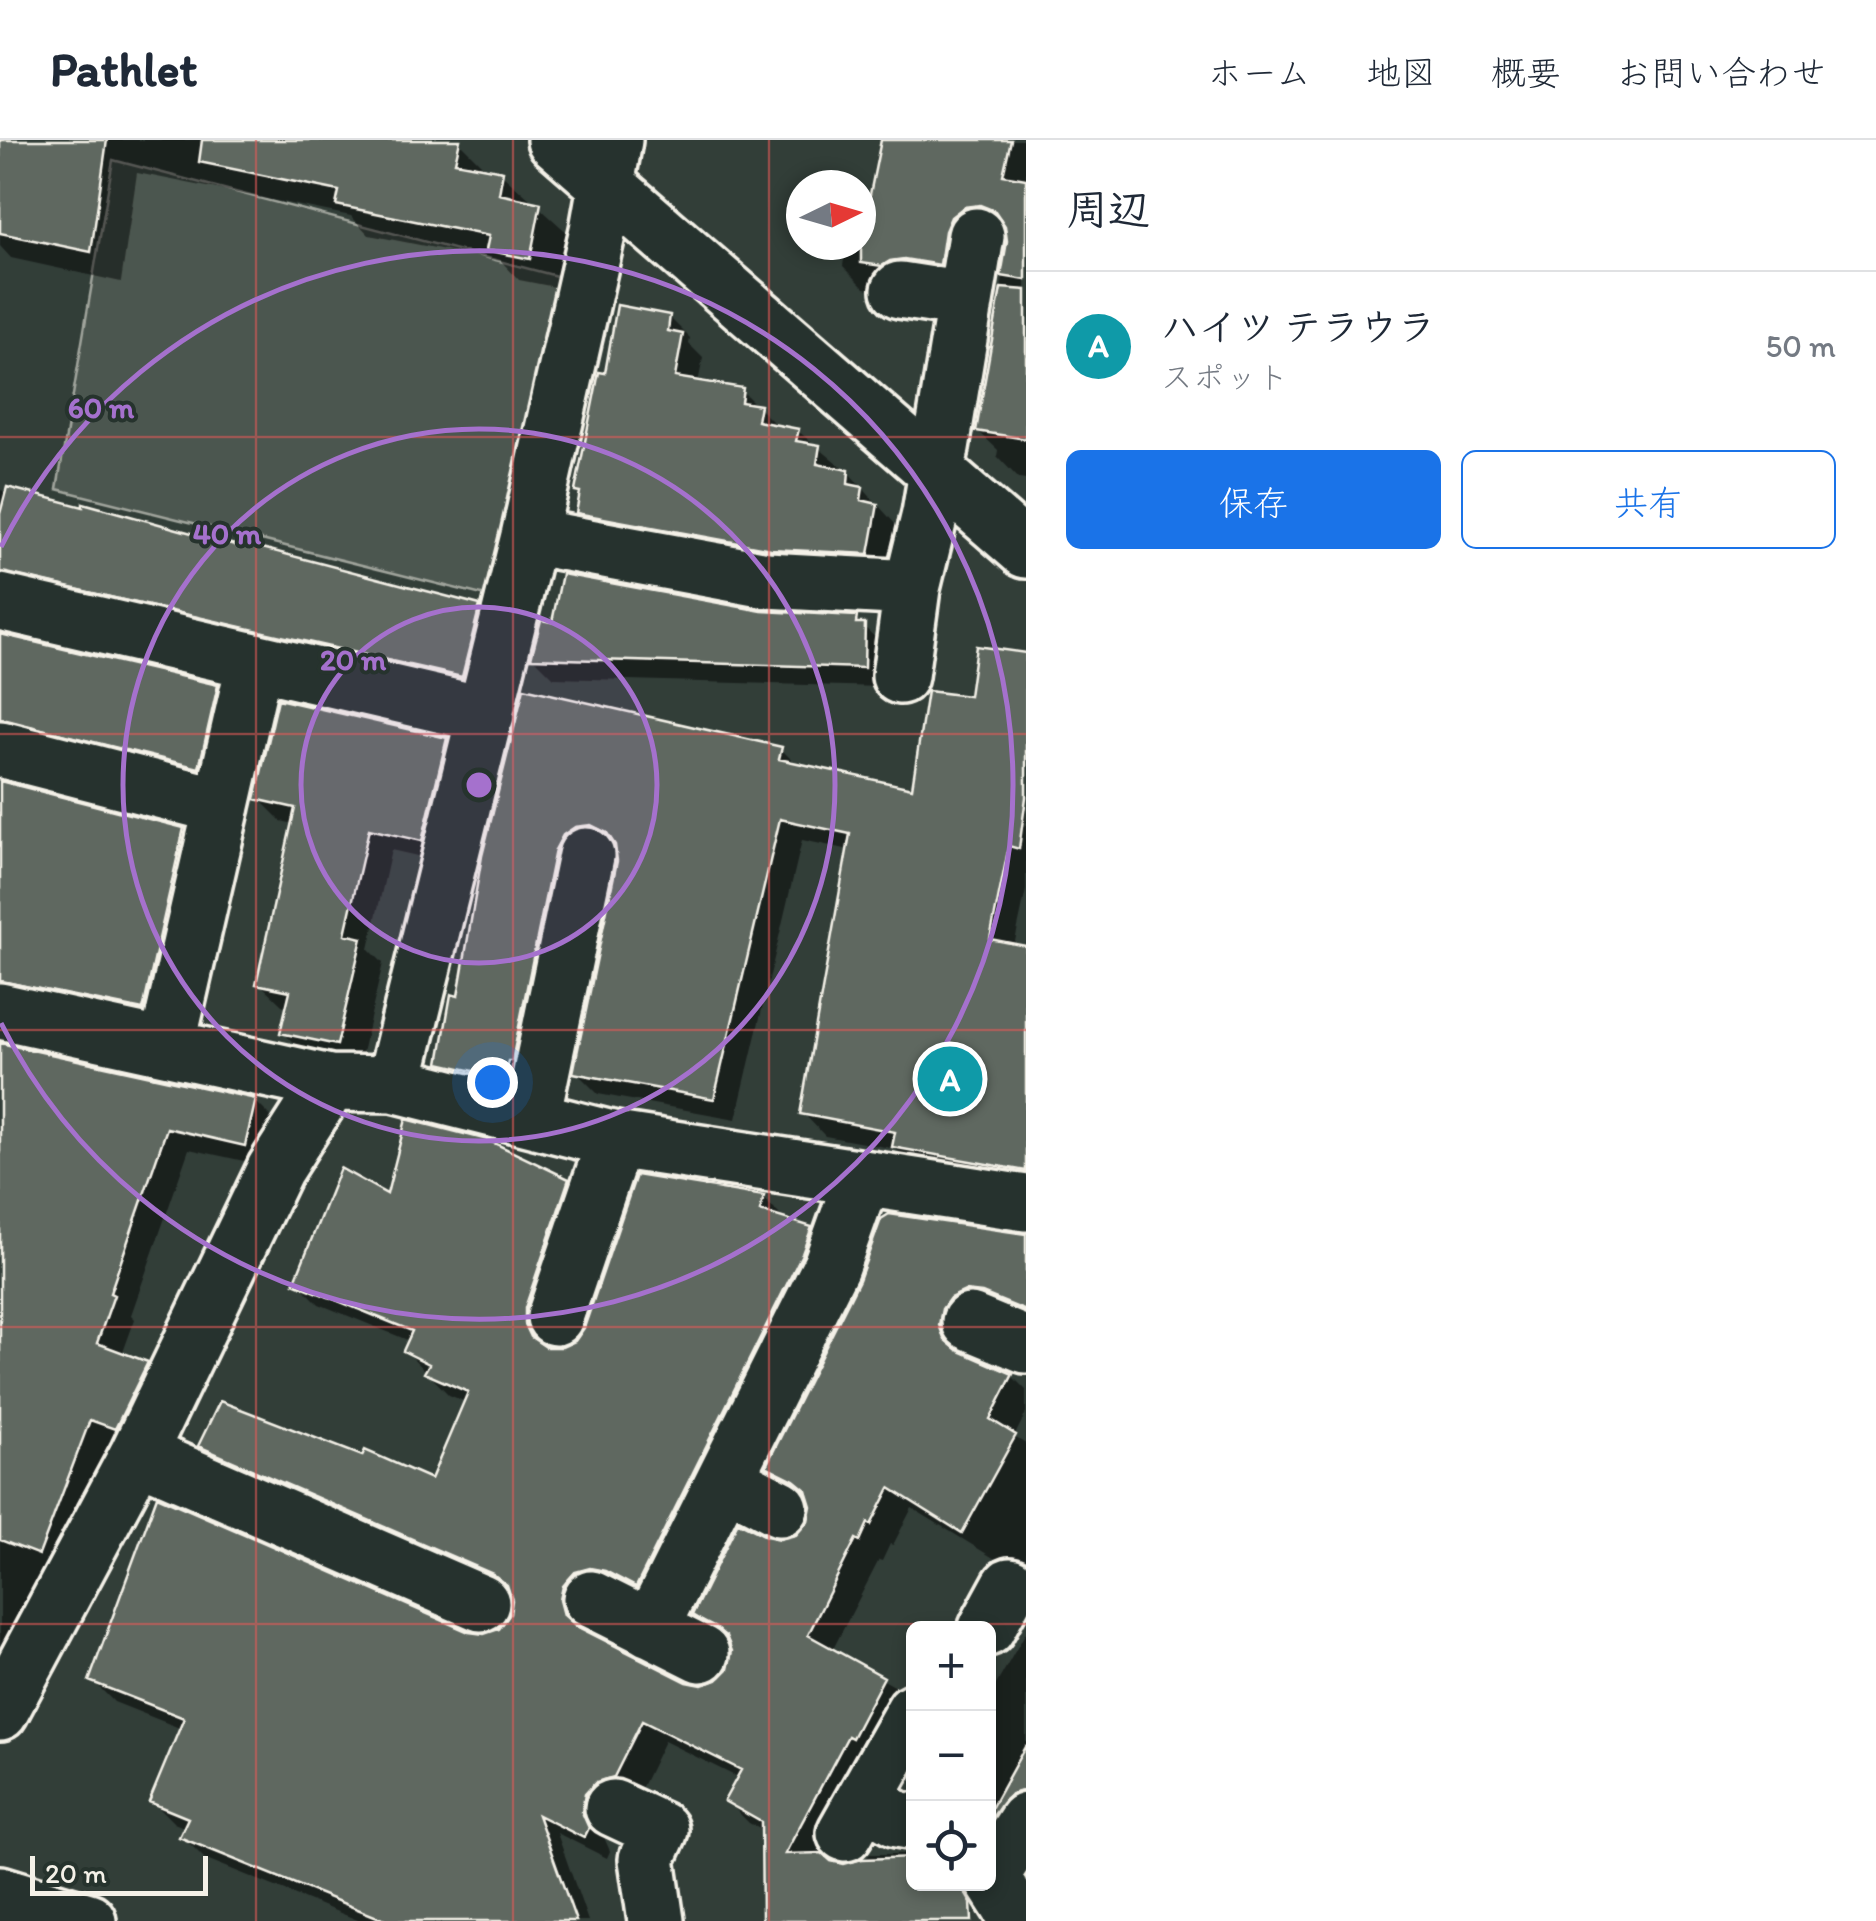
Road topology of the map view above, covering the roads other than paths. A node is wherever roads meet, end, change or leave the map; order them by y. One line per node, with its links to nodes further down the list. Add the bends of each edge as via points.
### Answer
1 (556, 140): 2 (street)
2 (611, 162): 6 (street); 7 (street)
3 (976, 236): 5 (street)
4 (900, 290): 5 (street)
5 (964, 300): 6 (street)
6 (936, 469): 8 (street); 9 (street)
7 (529, 536): 9 (street, via 767,580); 13 (street)
8 (1026, 550)
9 (912, 588): 12 (street)
10 (0, 602): 11 (street)
11 (255, 661): 13 (street); 15 (street)
12 (900, 676)
13 (486, 714): 20 (street)
14 (0, 749): 15 (street)
15 (222, 806): 18 (street)
16 (586, 856): 21 (street)
17 (0, 1011): 18 (street)
18 (166, 1046): 19 (street)
19 (330, 1083): 20 (street); 28 (street, via 274,1168)
20 (394, 1084): 21 (street)
21 (532, 1116): 22 (street)
22 (615, 1140): 23 (street); 25 (street)
23 (862, 1179): 24 (street); 29 (street, via 830,1266)
24 (1026, 1203)
25 (556, 1318)
26 (970, 1322): 27 (street)
27 (1026, 1345)
28 (138, 1454): 32 (street); 35 (street)
29 (726, 1480): 30 (street); 33 (street)
30 (780, 1508)
31 (591, 1599): 33 (street)
32 (481, 1603)
33 (650, 1629): 34 (street)
34 (701, 1654)
35 (0, 1712)
36 (906, 1725): 38 (street, via 854,1816)
37 (613, 1808): 43 (street, via 660,1830 648,1859)
38 (906, 1821)
39 (1026, 1821): 40 (street)
40 (1000, 1890)
41 (0, 1894): 42 (street)
42 (88, 1921)
43 (656, 1921)

